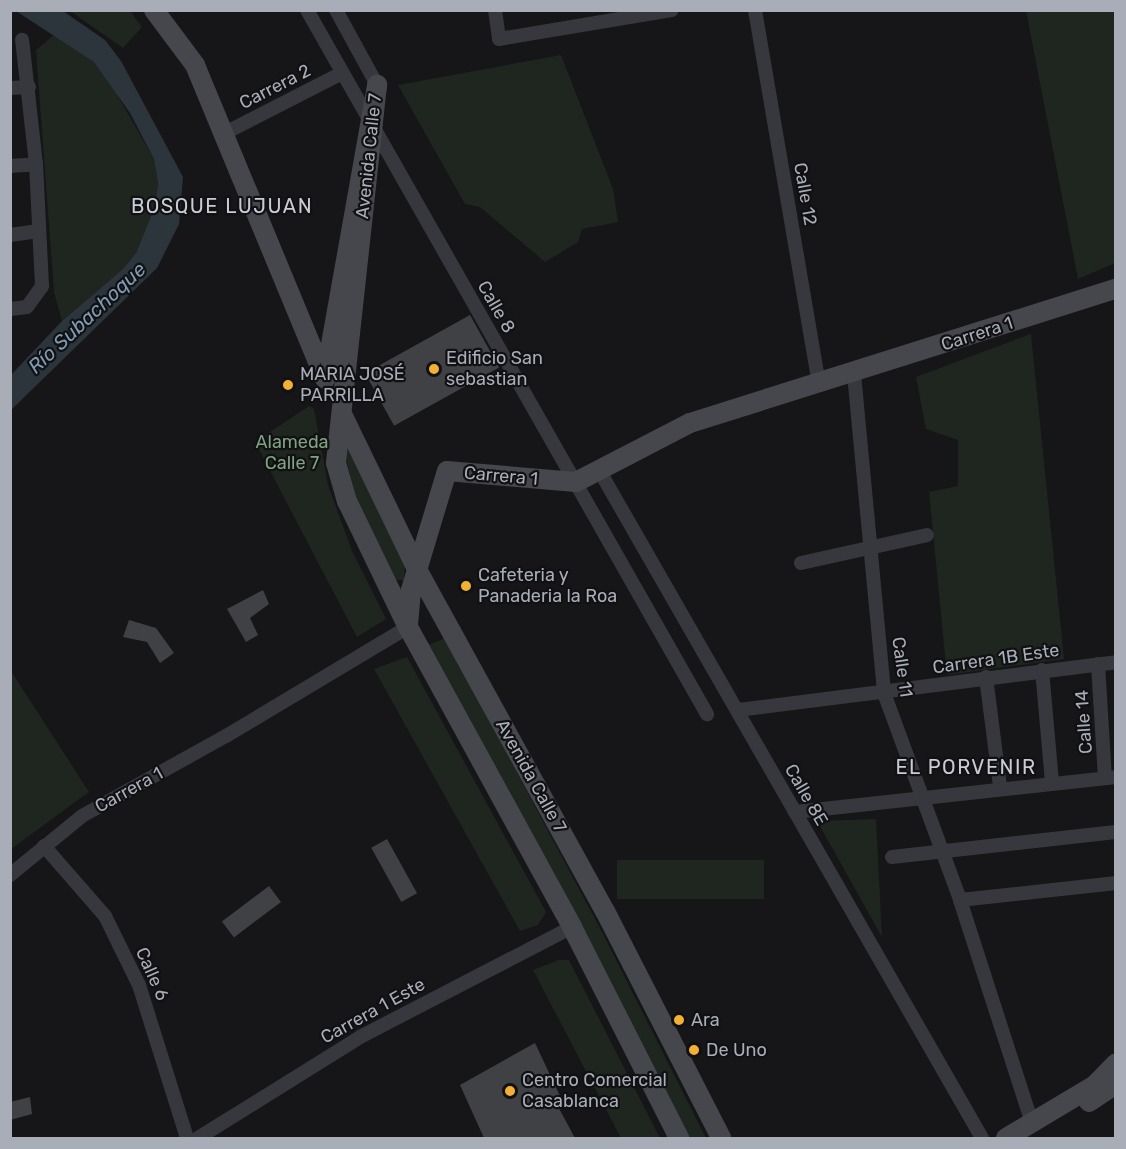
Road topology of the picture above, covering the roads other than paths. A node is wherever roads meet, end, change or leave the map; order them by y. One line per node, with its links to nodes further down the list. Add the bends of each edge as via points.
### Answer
1 (154, 10): 12 (main road, Avenida Calle 7, via 195,65)
2 (308, 10): 8 (street, Calle 8)
3 (336, 10): 9 (street)
4 (495, 10): 5 (street, via 499,39)
5 (672, 10)
6 (755, 10): 21 (street, Calle 12)
7 (22, 40): 10 (street)
8 (342, 73): 12 (street, Carrera 2); 23 (street, Calle 8)
9 (377, 85): 20 (main road, Avenida Calle 7); 29 (main road, Avenida Calle 7, via 336,463 363,539)
10 (29, 87): 11 (street); 13 (street)
11 (10, 88)
12 (225, 133): 20 (main road, Avenida Calle 7)
13 (36, 164): 14 (street); 15 (street)
14 (10, 166)
15 (39, 231): 16 (street); 18 (street, via 42,286 27,307)
16 (10, 235)
17 (1116, 289): 19 (main road, Carrera 1)
18 (10, 309)
19 (854, 374): 21 (main road, Carrera 1); 25 (street, Calle 11)
20 (325, 378): 27 (main road, Avenida Calle 7)
21 (819, 384): 22 (main road, Carrera 1, via 690,423)
22 (598, 470): 23 (main road, Carrera 1); 35 (street, Calle 8E)
23 (576, 482): 27 (main road, Carrera 1, via 447,471); 36 (street, Calle 8)
24 (927, 535): 25 (street)
25 (872, 547): 26 (street); 34 (street, Calle 11)
26 (801, 563)
27 (419, 573): 28 (main road, Avenida Calle 7); 29 (main road, Carrera 1, via 409,599)
28 (439, 610): 29 (main road); 56 (main road, Avenida Calle 7, via 605,911)
29 (408, 627): 43 (street, Carrera 1, via 226,736 82,816); 49 (main road, Avenida Calle 7)
30 (1116, 662): 31 (street, Carrera 1B Este)
31 (1098, 664): 32 (street, Carrera 1B Este); 37 (street, Calle 14)
32 (1042, 670): 33 (street, Carrera 1B Este); 38 (street)
33 (986, 677): 34 (street, Carrera 1B Este); 39 (street)
34 (884, 693): 35 (street, Carrera 1B Este); 40 (street, Calle 11)
35 (738, 710): 41 (street, Calle 8E)
36 (707, 714)
37 (1110, 777): 38 (street)
38 (1052, 782): 39 (street)
39 (1000, 787): 40 (street)
40 (923, 797): 41 (street); 44 (street, Calle 11)
41 (795, 812): 57 (street, Calle 8E)
42 (1116, 832): 44 (street)
43 (44, 846): 46 (street, Carrera 1); 53 (street, Calle 6, via 105,916 146,999)
44 (939, 849): 45 (street); 48 (street, Calle 11)
45 (892, 857)
46 (10, 875)
47 (1116, 883): 48 (street)
48 (960, 900): 52 (street, Calle 11)
49 (572, 927): 54 (street, Carrera 1 Este, via 360,1037); 55 (main road, Avenida Calle 7)
50 (1116, 1063): 52 (main road, via 1095,1085)
51 (1116, 1084): 52 (main road)
52 (1030, 1131): 58 (main road)
53 (187, 1138)
54 (198, 1138)
55 (679, 1138)
56 (721, 1138)
57 (982, 1138)
58 (1006, 1138)

